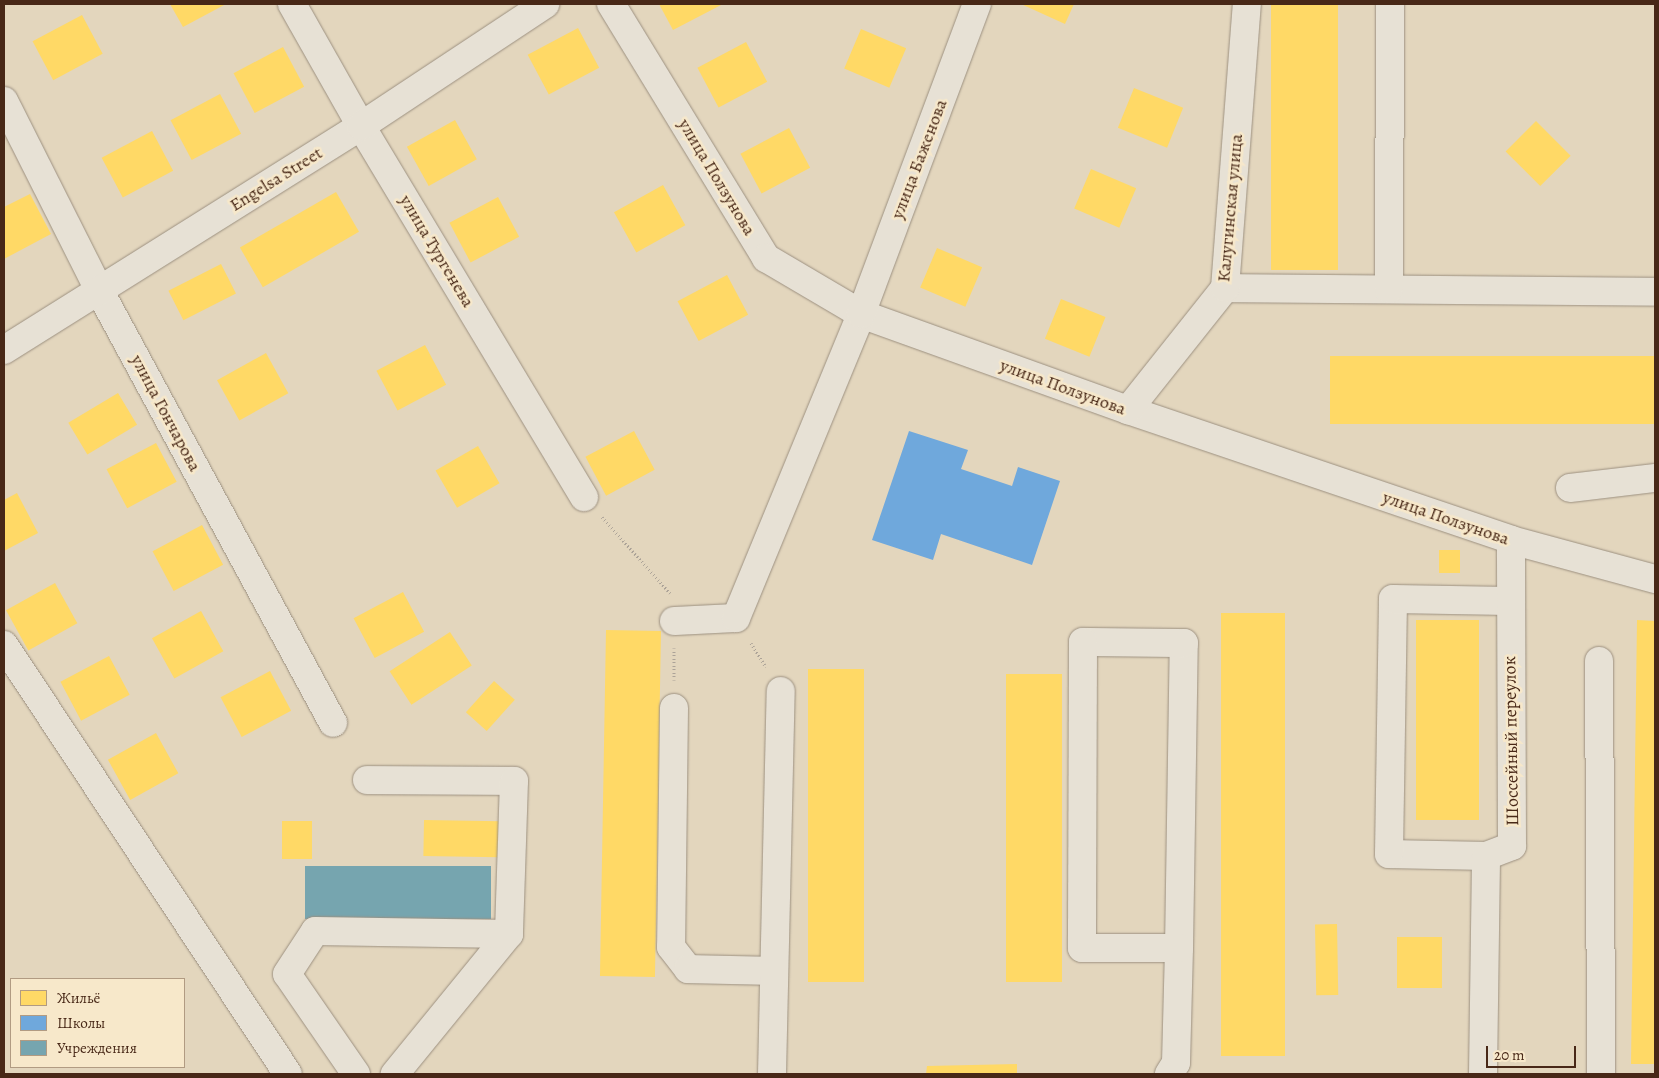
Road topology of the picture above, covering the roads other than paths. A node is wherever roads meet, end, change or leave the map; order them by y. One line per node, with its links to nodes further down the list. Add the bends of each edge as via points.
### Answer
1 (292, 4): 8 (street, улица Тургенева)
2 (545, 4): 8 (street, Engelsa Street)
3 (610, 4): 13 (street, улица Ползунова, via 766,258)
4 (977, 4): 13 (street, улица Баженова)
5 (1247, 4): 9 (street, Калугинская улица)
6 (1390, 4): 10 (street)
7 (4, 101): 11 (street, улица Гончарова)
8 (361, 126): 11 (street, Engelsa Street); 18 (street, улица Тургенева)
9 (1225, 288): 10 (street); 15 (street, Калугинская улица)
10 (1389, 289): 12 (street)
11 (99, 290): 14 (street, Engelsa Street); 27 (street, улица Гончарова)
12 (1655, 292)
13 (861, 314): 15 (street, улица Ползунова); 22 (street, улица Баженова, via 736,618)
14 (4, 350)
15 (1128, 410): 19 (street, улица Ползунова)
16 (1655, 478): 17 (street)
17 (1570, 488)
18 (584, 497)
19 (1511, 540): 20 (street, улица Ползунова); 21 (street, Шоссейный переулок)
20 (1655, 579)
21 (1510, 601): 29 (street, Шоссейный переулок, via 1512,846); 29 (street, via 1393,599 1389,854)
22 (674, 621)
23 (4, 645): 33 (street)
24 (1599, 661): 39 (street)
25 (781, 692): 32 (street)
26 (674, 708): 32 (street, via 671,947 688,969)
27 (333, 723)
28 (367, 780): 30 (street, via 514,780)
29 (1486, 856): 38 (street)
30 (509, 934): 34 (street, via 315,931 287,974); 35 (street)
31 (1179, 948): 31 (street, via 1184,643 1083,642 1082,948); 37 (street, via 1176,1063)
32 (774, 971): 36 (street)
33 (288, 1074)
34 (356, 1074)
35 (395, 1074)
36 (772, 1074)
37 (1169, 1074)
38 (1484, 1074)
39 (1601, 1074)

